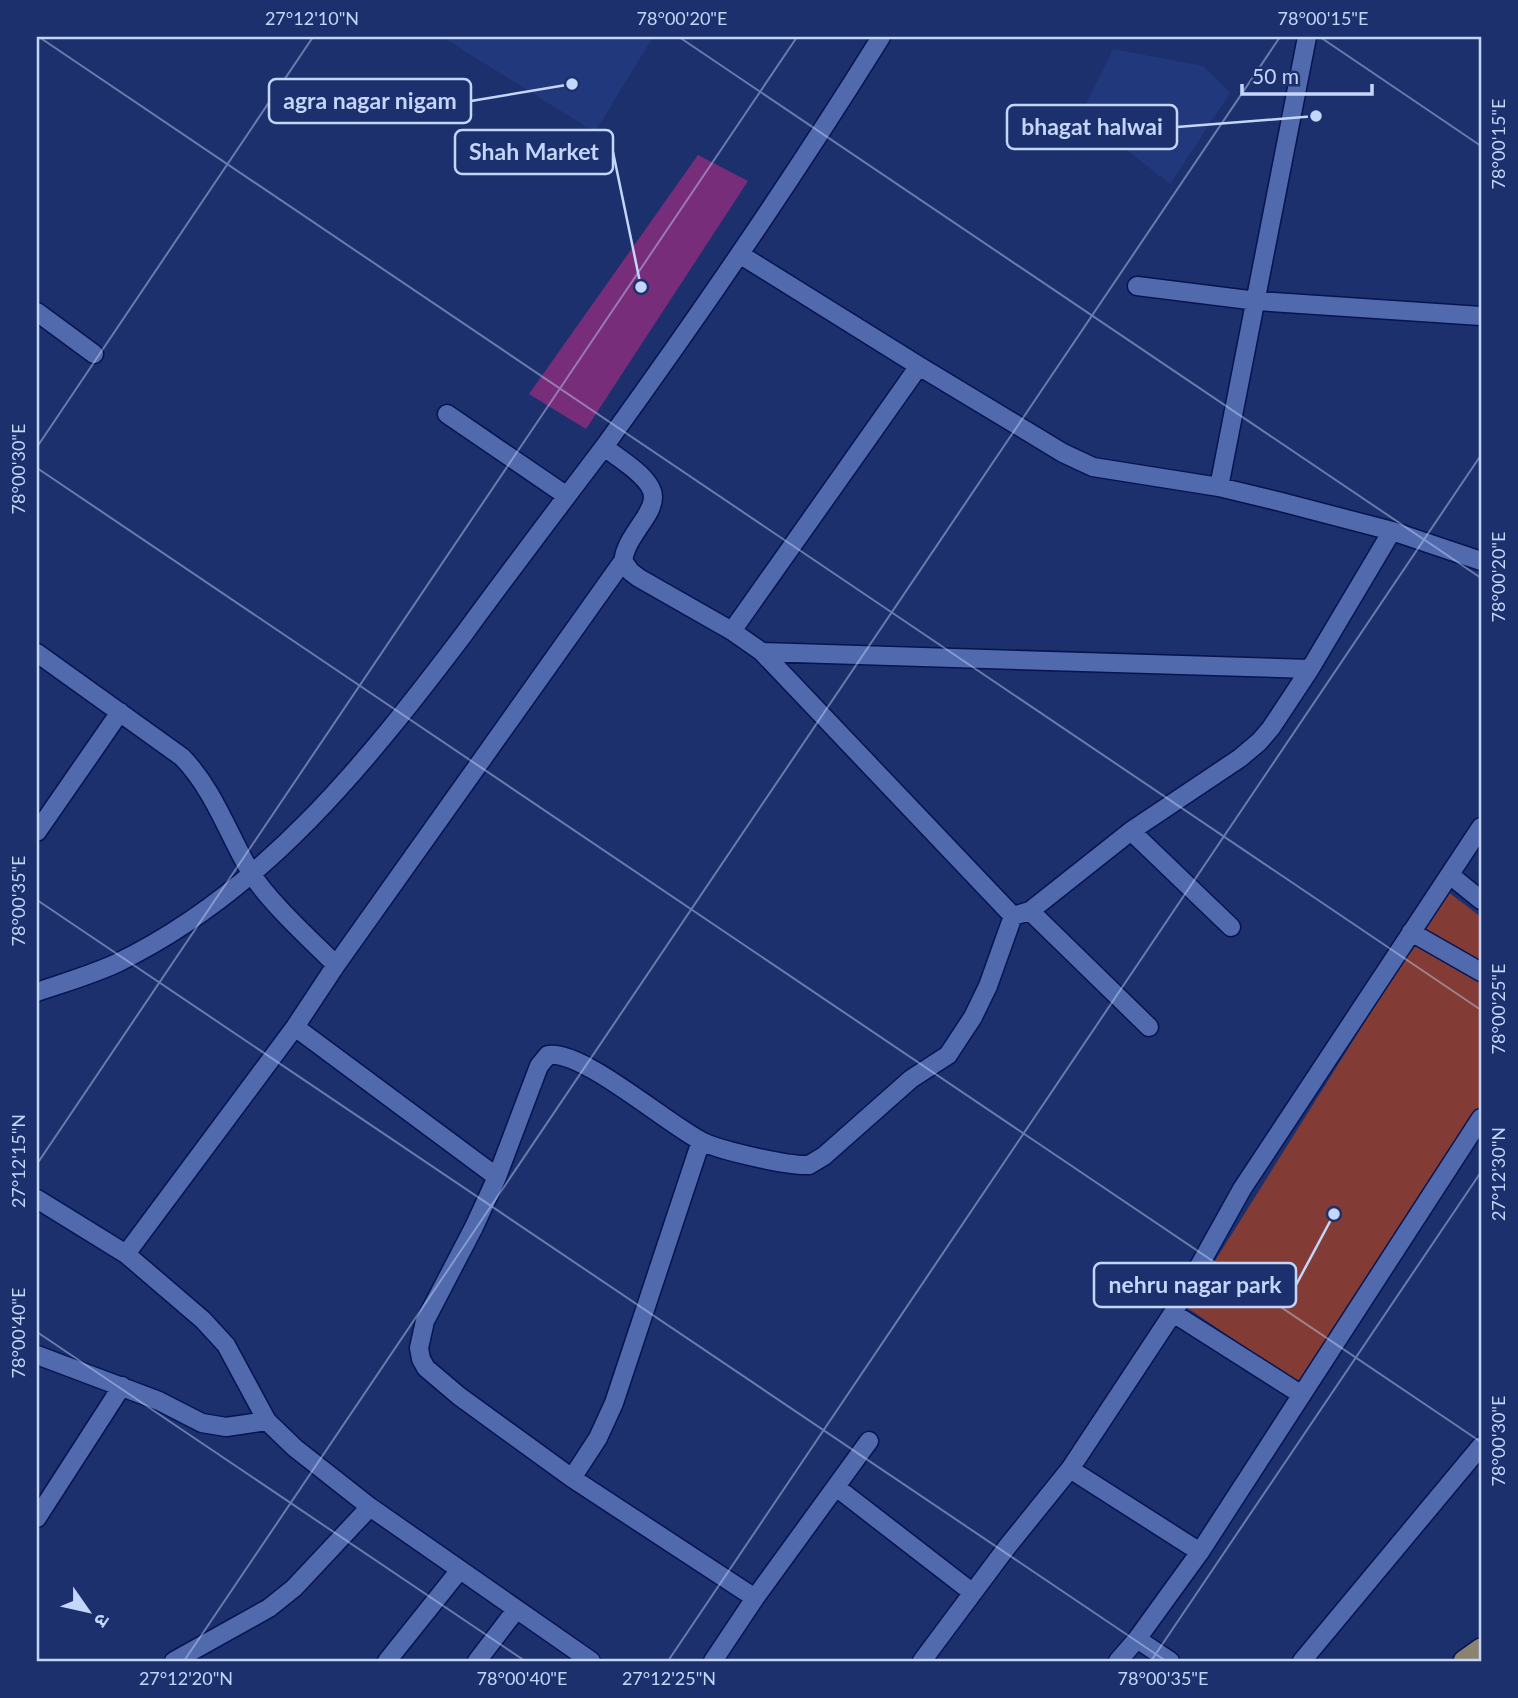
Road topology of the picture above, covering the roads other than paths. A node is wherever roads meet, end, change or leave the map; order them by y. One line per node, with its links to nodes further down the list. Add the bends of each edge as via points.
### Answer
1 (881, 37): 3 (street)
2 (1307, 37): 5 (street)
3 (741, 255): 9 (street); 11 (street)
4 (1137, 286): 5 (street)
5 (1257, 301): 7 (street); 12 (street)
6 (37, 312): 8 (street)
7 (1481, 316)
8 (94, 354)
9 (919, 366): 12 (street, via 1093,467); 17 (street)
10 (447, 414): 13 (street)
11 (604, 447): 13 (street); 15 (street, via 649,484 653,496)
12 (1219, 487): 14 (street)
13 (567, 496): 25 (street, via 366,758)
14 (1392, 531): 16 (street); 20 (street)
15 (623, 561): 17 (street, via 639,578); 32 (street)
16 (1481, 561)
17 (732, 631): 18 (street)
18 (762, 652): 20 (street); 29 (street)
19 (37, 653): 21 (street)
20 (1310, 669): 23 (street, via 1251,750)
21 (120, 712): 24 (street); 25 (street, via 193,768)
22 (1481, 827): 26 (street)
23 (1131, 831): 28 (street); 30 (street)
24 (37, 832)
25 (252, 875): 32 (street); 34 (street, via 139,951)
26 (1450, 875): 27 (street); 31 (street)
27 (1481, 900)
28 (1030, 911): 29 (street); 36 (street)
29 (1013, 916): 38 (street, via 988,986 948,1055 911,1079 816,1162 804,1165 740,1154)
30 (1231, 927)
31 (1412, 932): 33 (street); 42 (street, via 1242,1189)
32 (336, 965): 35 (street)
33 (1481, 972)
34 (37, 992)
35 (295, 1027): 39 (street); 41 (street)
36 (1149, 1027)
37 (1481, 1118): 45 (street)
38 (701, 1141): 39 (street, via 598,1073 560,1054 548,1055 539,1066); 50 (street, via 614,1403)
39 (498, 1177): 50 (street, via 425,1321 421,1359 459,1396)
40 (37, 1199): 41 (street)
41 (126, 1254): 46 (street, via 219,1337)
42 (1173, 1312): 45 (street); 49 (street)
43 (37, 1355): 44 (street)
44 (122, 1387): 46 (street, via 214,1426); 53 (street)
45 (1302, 1395): 54 (street)
46 (267, 1420): 52 (street)
47 (869, 1441): 51 (street)
48 (1481, 1446): 69 (street)
49 (1070, 1469): 54 (street); 56 (street)
50 (572, 1478): 57 (street)
51 (836, 1487): 56 (street); 57 (street)
52 (370, 1507): 55 (street); 61 (street, via 281,1599)
53 (37, 1518)
54 (1199, 1552): 59 (street)
55 (459, 1571): 58 (street); 62 (street)
56 (973, 1593): 66 (street)
57 (755, 1598): 65 (street)
58 (516, 1611): 63 (street); 64 (street)
59 (1137, 1639): 67 (street); 68 (street)
60 (1481, 1649): 70 (main road)
61 (174, 1661)
62 (387, 1661)
63 (477, 1661)
64 (591, 1661)
65 (713, 1661)
66 (922, 1661)
67 (1118, 1661)
68 (1170, 1661)
69 (1302, 1661)
70 (1464, 1661)

